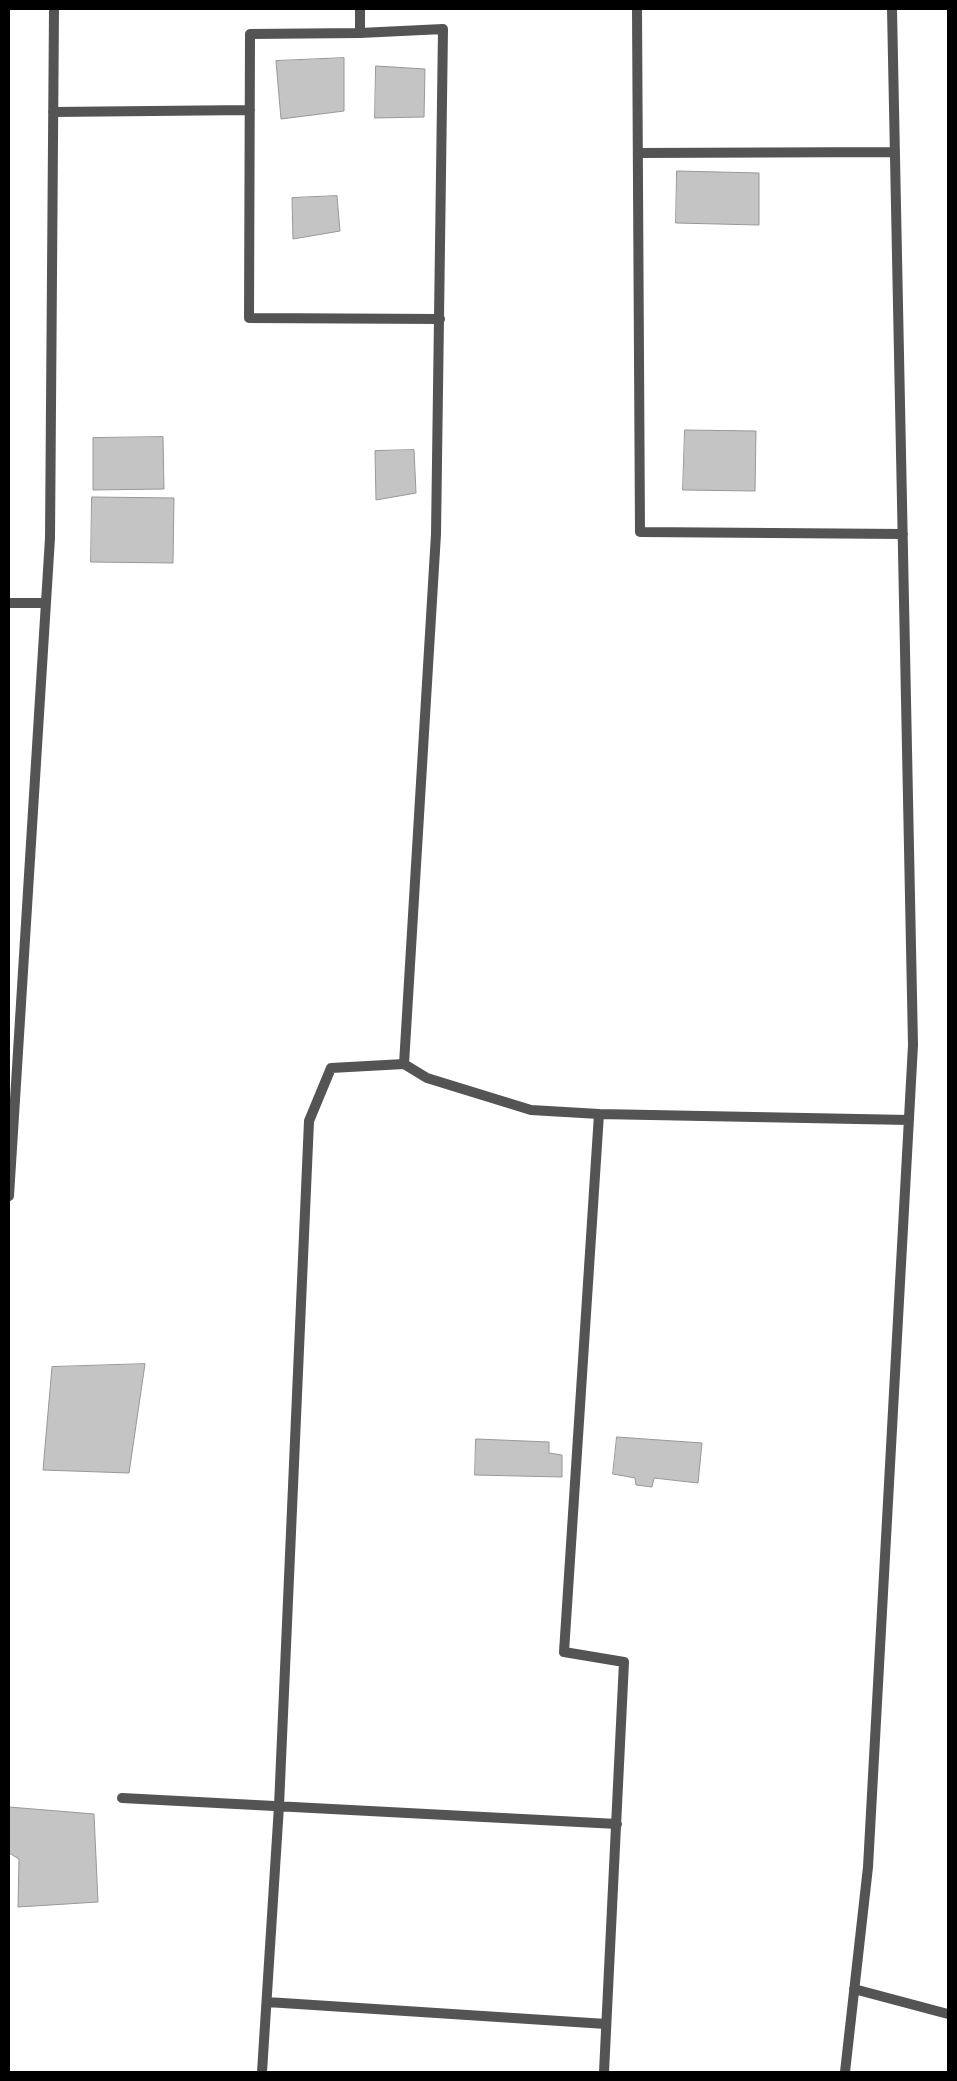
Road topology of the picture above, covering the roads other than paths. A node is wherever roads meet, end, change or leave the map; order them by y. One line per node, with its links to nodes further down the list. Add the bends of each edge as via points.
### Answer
1 (54, 9): 7 (street)
2 (360, 9): 5 (street)
3 (637, 9): 8 (street)
4 (892, 9): 9 (street)
5 (360, 33): 6 (street, via 250,34); 10 (street, via 444,29)
6 (250, 110): 7 (street); 10 (street, via 249,318)
7 (53, 112): 13 (street, via 50,538)
8 (638, 152): 9 (street); 11 (street, via 640,532)
9 (895, 152): 11 (street)
10 (440, 319): 14 (street, via 436,534)
11 (903, 534): 16 (street, via 913,1045)
12 (9, 603): 13 (street)
13 (46, 603): 17 (street)
14 (404, 1064): 15 (street, via 427,1078 531,1110); 19 (street, via 331,1068 309,1120)
15 (599, 1114): 16 (street); 20 (street, via 564,1652 624,1662)
16 (909, 1120): 21 (street, via 868,1866)
17 (9, 1196)
18 (122, 1798): 19 (street)
19 (280, 1806): 20 (street); 22 (street)
20 (617, 1824): 24 (street)
21 (854, 1989): 23 (street); 27 (street)
22 (267, 2002): 24 (street); 25 (street)
23 (948, 2014)
24 (606, 2024): 26 (street)
25 (262, 2072)
26 (604, 2072)
27 (845, 2072)

